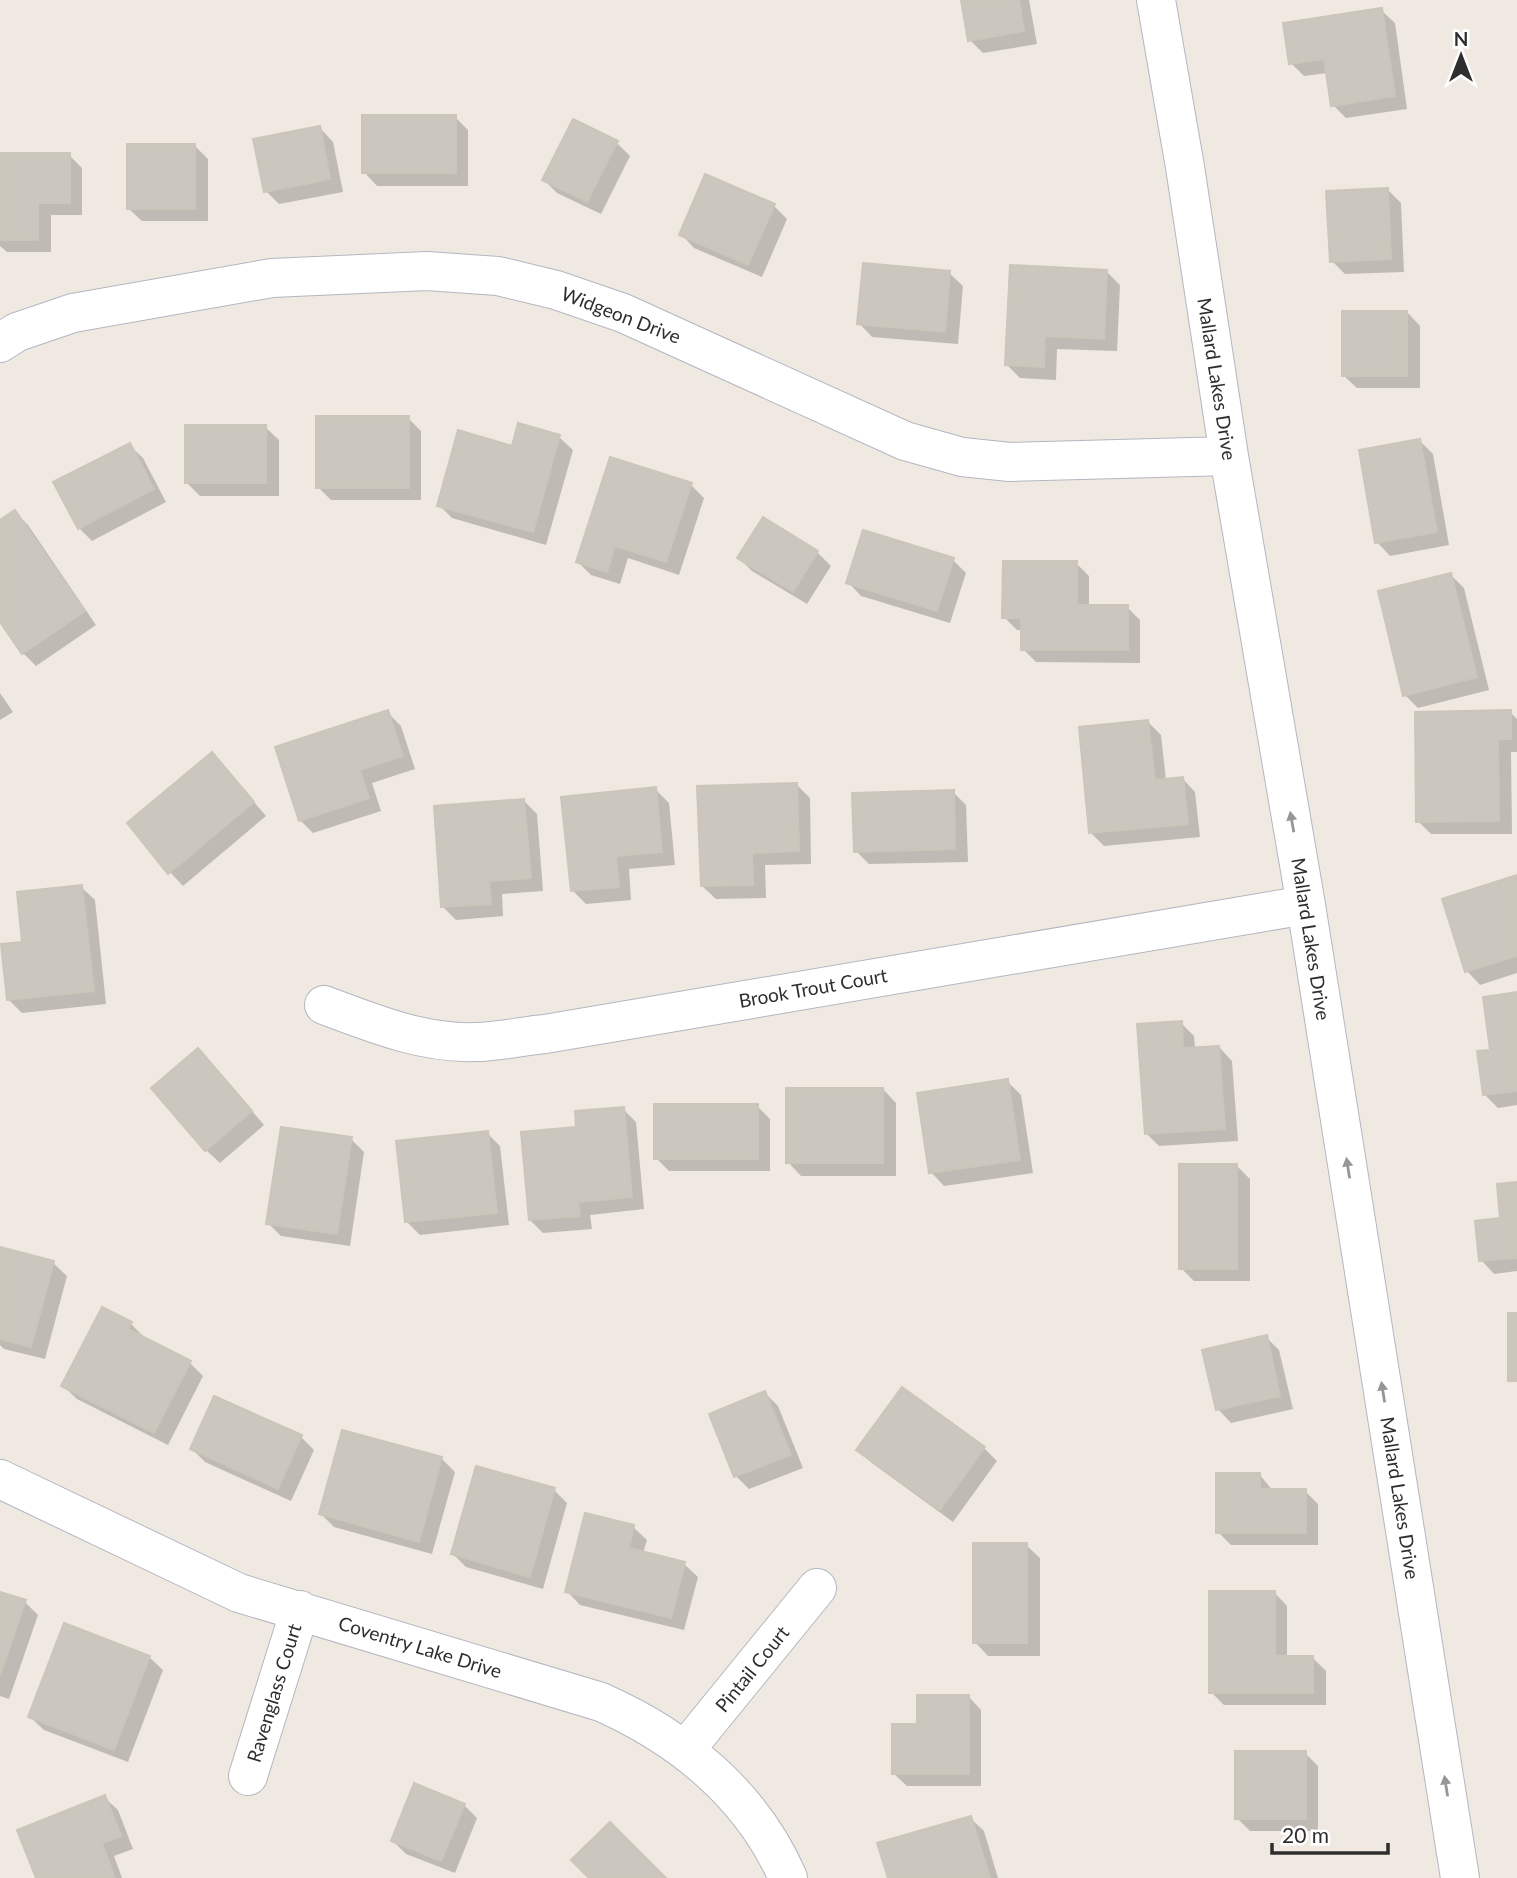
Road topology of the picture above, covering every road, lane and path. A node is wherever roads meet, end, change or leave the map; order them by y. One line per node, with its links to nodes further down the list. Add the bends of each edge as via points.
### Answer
1 (1156, 0): 3 (street, Mallard Lakes Drive)
2 (0, 343): 3 (street, Widgeon Drive, via 17,332 73,313 272,278 427,271 498,276 623,313 905,441 962,457 1010,462)
3 (1229, 456): 4 (street, Mallard Lakes Drive, one-way to 3)
4 (1306, 905): 5 (street, Brook Trout Court, via 475,1042 404,1033); 12 (street, Mallard Lakes Drive, one-way to 4)
5 (324, 1005)
6 (0, 1479): 8 (street, Coventry Lake Drive, via 239,1593)
7 (817, 1588): 9 (street, Pintail Court)
8 (300, 1611): 9 (street, Coventry Lake Drive, via 601,1702); 10 (street, Ravenglass Court)
9 (686, 1749): 11 (street, Coventry Lake Drive, via 740,1801)
10 (248, 1776)
11 (788, 1878)
12 (1460, 1878)

